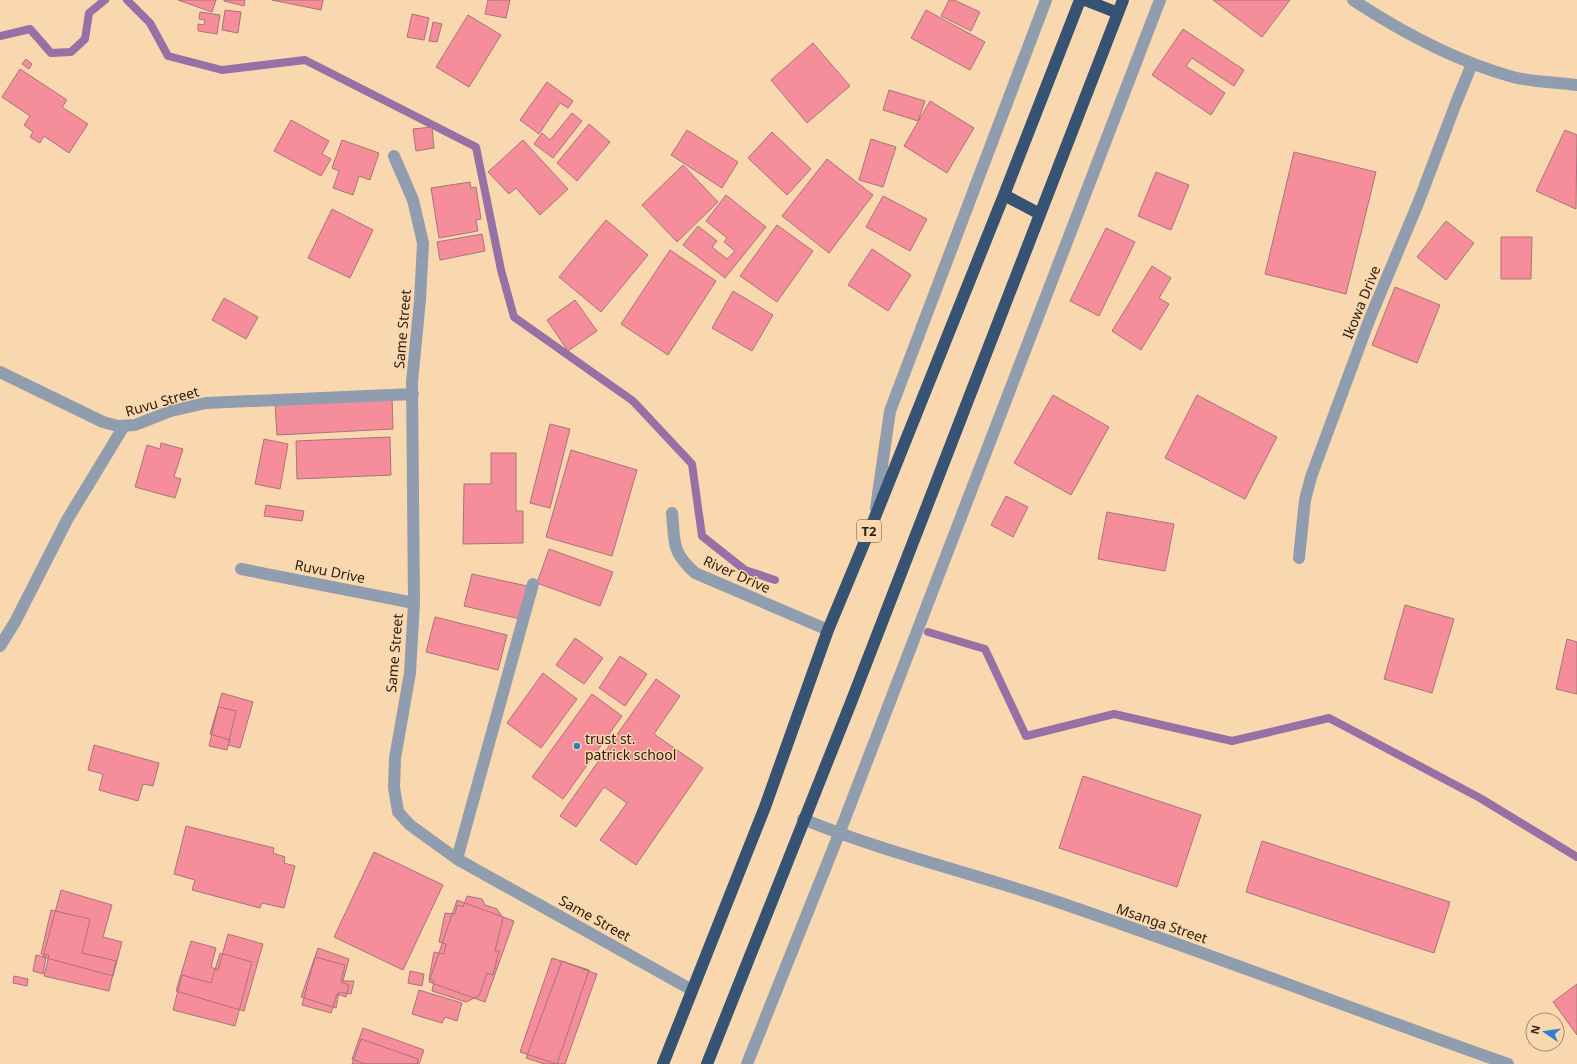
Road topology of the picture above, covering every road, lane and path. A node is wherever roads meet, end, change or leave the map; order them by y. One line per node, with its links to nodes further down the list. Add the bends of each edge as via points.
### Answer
1 (1046, 0): 17 (street, via 890,411)
2 (1080, 0): 11 (highway, T2)
3 (1085, 0): 7 (highway)
4 (1123, 0): 7 (highway)
5 (1160, 0): 25 (street)
6 (1353, 0): 8 (street, via 1390,24)
7 (1118, 13): 12 (highway)
8 (1472, 64): 9 (street, via 1514,77); 18 (street, Ikowa Drive, via 1370,318 1311,477 1305,500)
9 (1577, 85)
10 (394, 156): 14 (street, Same Street, via 413,200 423,243)
11 (1004, 195): 12 (highway); 17 (highway, T2)
12 (1040, 214): 24 (highway)
13 (0, 372): 15 (street, via 103,422)
14 (412, 394): 15 (street, Ruvu Street, via 206,403 171,411 135,425); 21 (street, Same Street)
15 (124, 426): 23 (street, Ruvu Street, via 68,520)
16 (672, 513): 22 (street, River Drive, via 675,549 682,562 694,573)
17 (875, 517): 22 (highway, T2)
18 (1299, 558)
19 (241, 569): 21 (street, Ruvu Drive)
20 (533, 584): 26 (street)
21 (414, 603): 26 (street, Same Street, via 410,673 396,758 394,787 398,812 410,825)
22 (828, 630): 27 (highway, T2, via 764,806)
23 (0, 646)
24 (803, 820): 25 (street, Msanga Street); 29 (highway)
25 (839, 834): 30 (street); 31 (street, Msanga Street, via 1048,899)
26 (457, 859): 27 (street, Same Street)
27 (692, 990): 28 (highway, T2)
28 (663, 1064)
29 (707, 1064)
30 (747, 1064)
31 (1508, 1064)

